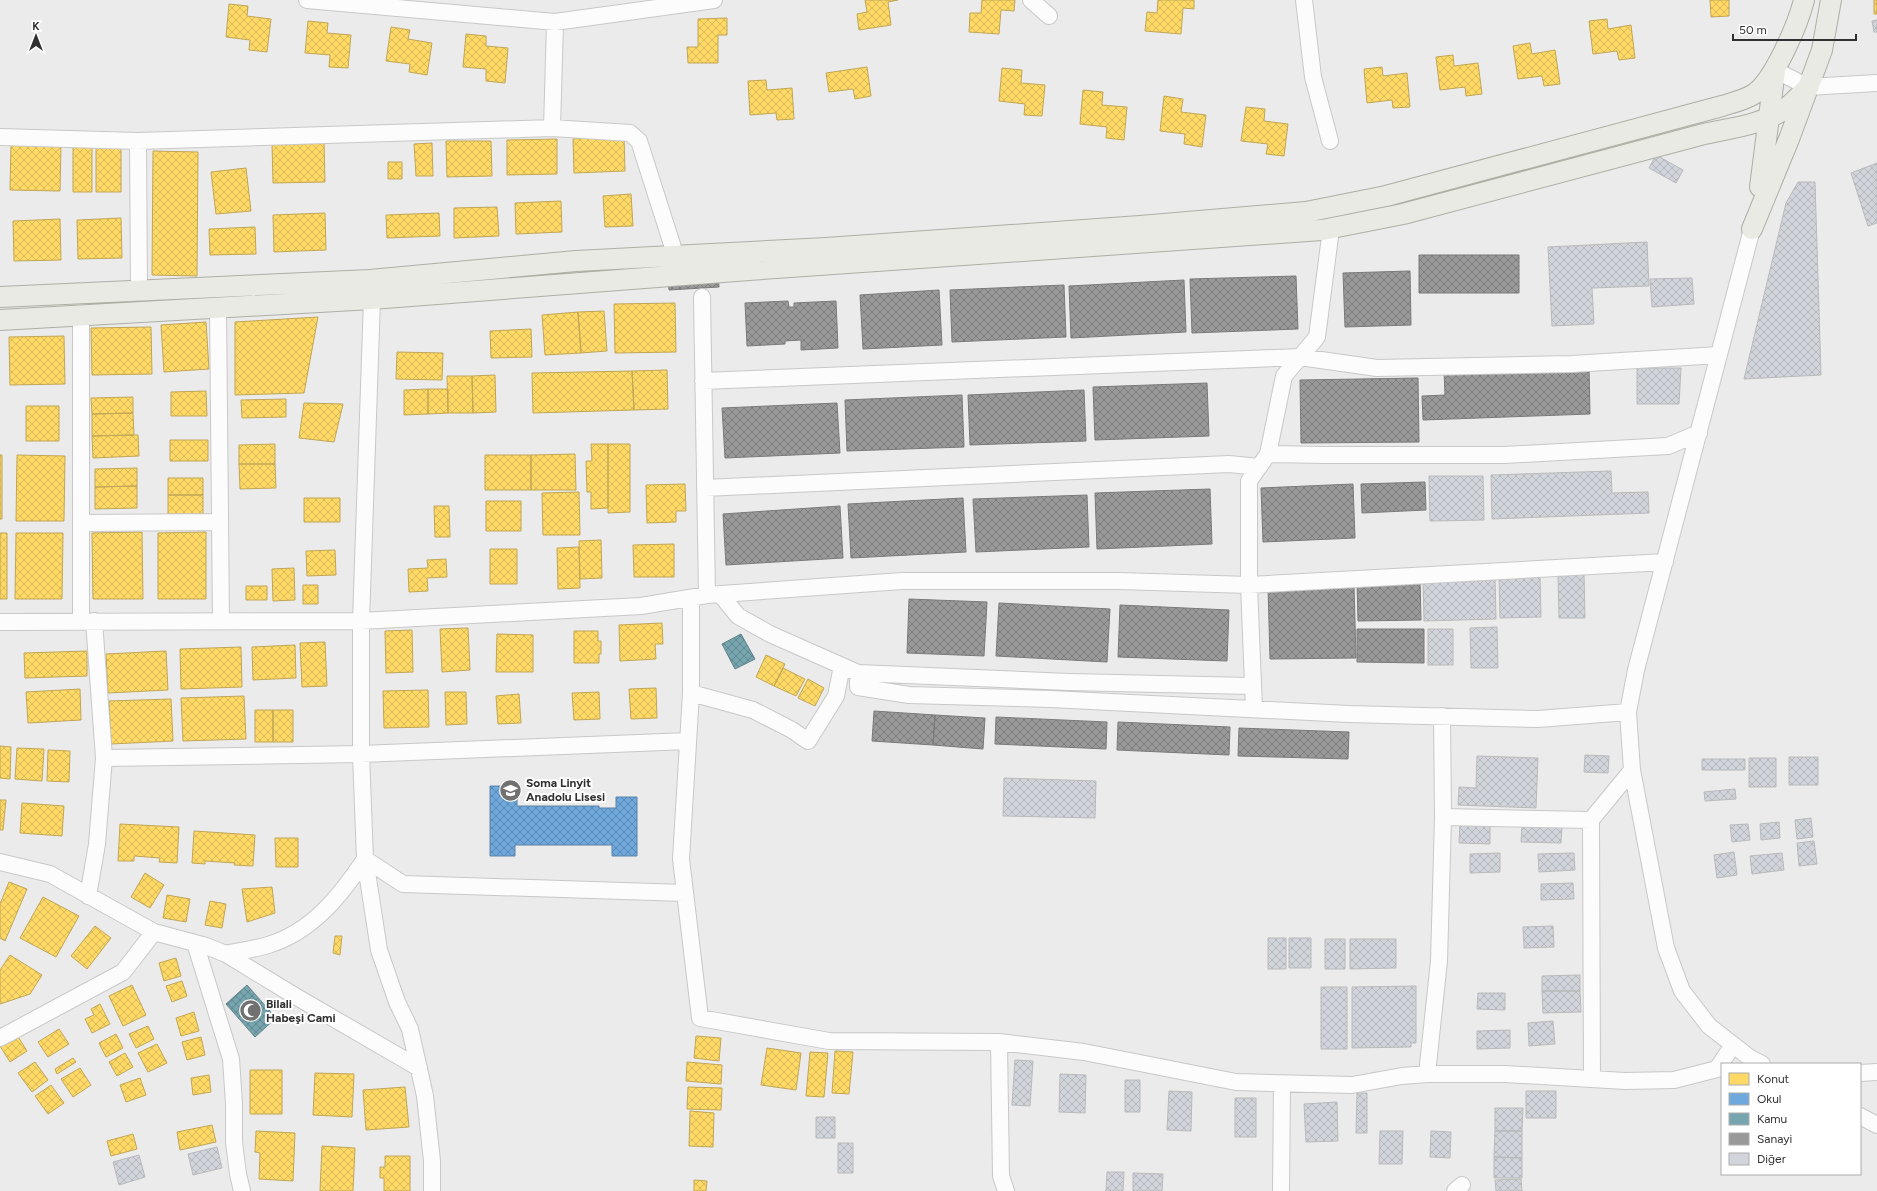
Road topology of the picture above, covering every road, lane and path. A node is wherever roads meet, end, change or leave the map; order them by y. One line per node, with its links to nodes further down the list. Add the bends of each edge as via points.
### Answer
1 (307, 0): 8 (street)
2 (714, 0): 8 (street)
3 (1031, 0): 7 (street)
4 (1304, 0): 16 (street, via 1313,77)
5 (1804, 0): 9 (main road, via 1801,14)
6 (1831, 0): 11 (main road, via 1822,50)
7 (1049, 16)
8 (555, 22): 13 (street)
9 (1775, 70): 11 (street); 12 (main road); 19 (main road, via 1754,94 1722,106 1386,196 1306,212 1132,227)
10 (1877, 83): 11 (street)
11 (1808, 87): 12 (main road, via 1786,108); 18 (main road)
12 (1769, 118): 17 (main road, via 1403,214); 18 (main road, via 1764,168)
13 (552, 128): 15 (street); 19 (street, via 630,133 639,141)
14 (0, 137): 15 (street)
15 (138, 141): 21 (street)
16 (1330, 141)
17 (1331, 228): 20 (main road, via 1200,240 757,270); 28 (street, via 1317,337)
18 (1752, 228): 27 (street)
19 (676, 257): 20 (main road, via 576,261)
20 (371, 290): 21 (main road); 24 (main road); 41 (street)
21 (139, 291): 22 (main road)
22 (0, 297)
23 (702, 297): 29 (street)
24 (218, 308): 25 (main road); 34 (street)
25 (81, 316): 26 (main road); 35 (street)
26 (0, 320)
27 (1719, 355): 28 (street, via 1572,364 1377,368); 30 (street)
28 (1300, 357): 29 (street); 31 (street, via 1284,376)
29 (704, 381): 33 (street)
30 (1699, 433): 31 (street, via 1668,446 1504,454); 36 (street)
31 (1268, 454): 32 (street)
32 (1259, 467): 33 (street, via 1229,464); 37 (street, via 1249,481)
33 (705, 488): 38 (street)
34 (220, 522): 35 (street); 40 (street)
35 (81, 523): 43 (street)
36 (1665, 562): 37 (street); 49 (street, via 1636,670)
37 (1249, 585): 38 (street, via 1119,581 902,581); 46 (street)
38 (713, 594): 39 (street); 44 (street, via 738,616 770,634)
39 (691, 598): 41 (street, via 641,606); 47 (street)
40 (221, 621): 41 (street); 43 (street)
41 (361, 621): 52 (street)
42 (0, 622): 43 (street)
43 (88, 622): 53 (street)
44 (842, 666): 45 (street); 47 (street, via 836,696 808,740 753,710)
45 (858, 673): 46 (street, via 1069,682); 48 (street, via 858,687 909,695)
46 (1252, 686): 48 (street)
47 (691, 693): 51 (street)
48 (1254, 709): 50 (street)
49 (1628, 712): 50 (street, via 1538,720); 54 (street)
50 (1442, 716): 55 (street)
51 (688, 740): 52 (street); 59 (street, via 681,859)
52 (362, 754): 53 (street); 57 (street)
53 (104, 758): 60 (street, via 98,844)
54 (1632, 770): 56 (street); 66 (street, via 1666,948 1682,991 1709,1026)
55 (1443, 817): 56 (street); 71 (street, via 1440,960)
56 (1591, 820): 72 (street)
57 (365, 859): 59 (street, via 403,884); 63 (street, via 347,887 321,914 295,933 269,945); 68 (street, via 379,950 397,1002 410,1029)
58 (0, 862): 60 (street, via 50,874)
59 (685, 893): 65 (street, via 700,1018 829,1041)
60 (88, 896): 61 (street)
61 (154, 932): 62 (street); 64 (street, via 123,972)
62 (195, 943): 63 (street); 76 (street, via 231,1059 234,1142)
63 (226, 954): 68 (street)
64 (0, 1038)
65 (999, 1042): 73 (street, via 1084,1052 1236,1082); 78 (street, via 1001,1176)
66 (1733, 1045): 67 (street); 72 (street, via 1717,1069 1674,1080)
67 (1760, 1063)
68 (419, 1068): 77 (street, via 432,1154)
69 (1877, 1072): 70 (street)
70 (1861, 1073)
71 (1427, 1074): 72 (street, via 1505,1074); 73 (street, via 1352,1085)
72 (1592, 1079)
73 (1282, 1084): 79 (street)
74 (1861, 1117): 75 (street)
75 (1877, 1125)
76 (242, 1191)
77 (432, 1191)
78 (1006, 1191)
79 (1281, 1191)

